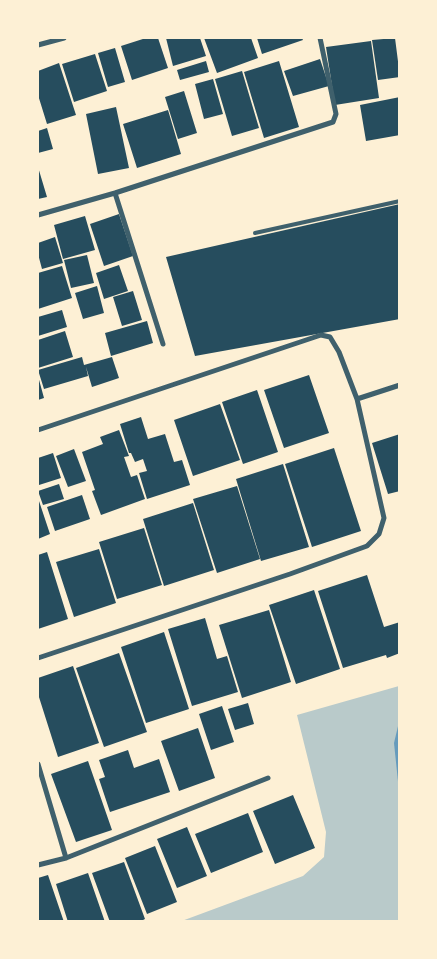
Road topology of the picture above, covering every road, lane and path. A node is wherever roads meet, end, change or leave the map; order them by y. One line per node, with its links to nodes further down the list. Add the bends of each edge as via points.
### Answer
1 (64, 38): 3 (street)
2 (320, 38): 4 (street, via 336,114 333,122)
3 (38, 45)
4 (115, 193): 6 (street); 8 (street)
5 (400, 202): 7 (lane)
6 (38, 215)
7 (255, 234)
8 (163, 344)
9 (400, 385): 10 (street)
10 (357, 399): 11 (street, via 340,352 330,338 321,335); 12 (street, via 384,518 379,534 367,546)
11 (38, 430)
12 (38, 658)
13 (38, 764): 15 (street)
14 (268, 778): 15 (street)
15 (66, 858): 16 (street)
16 (38, 865)

